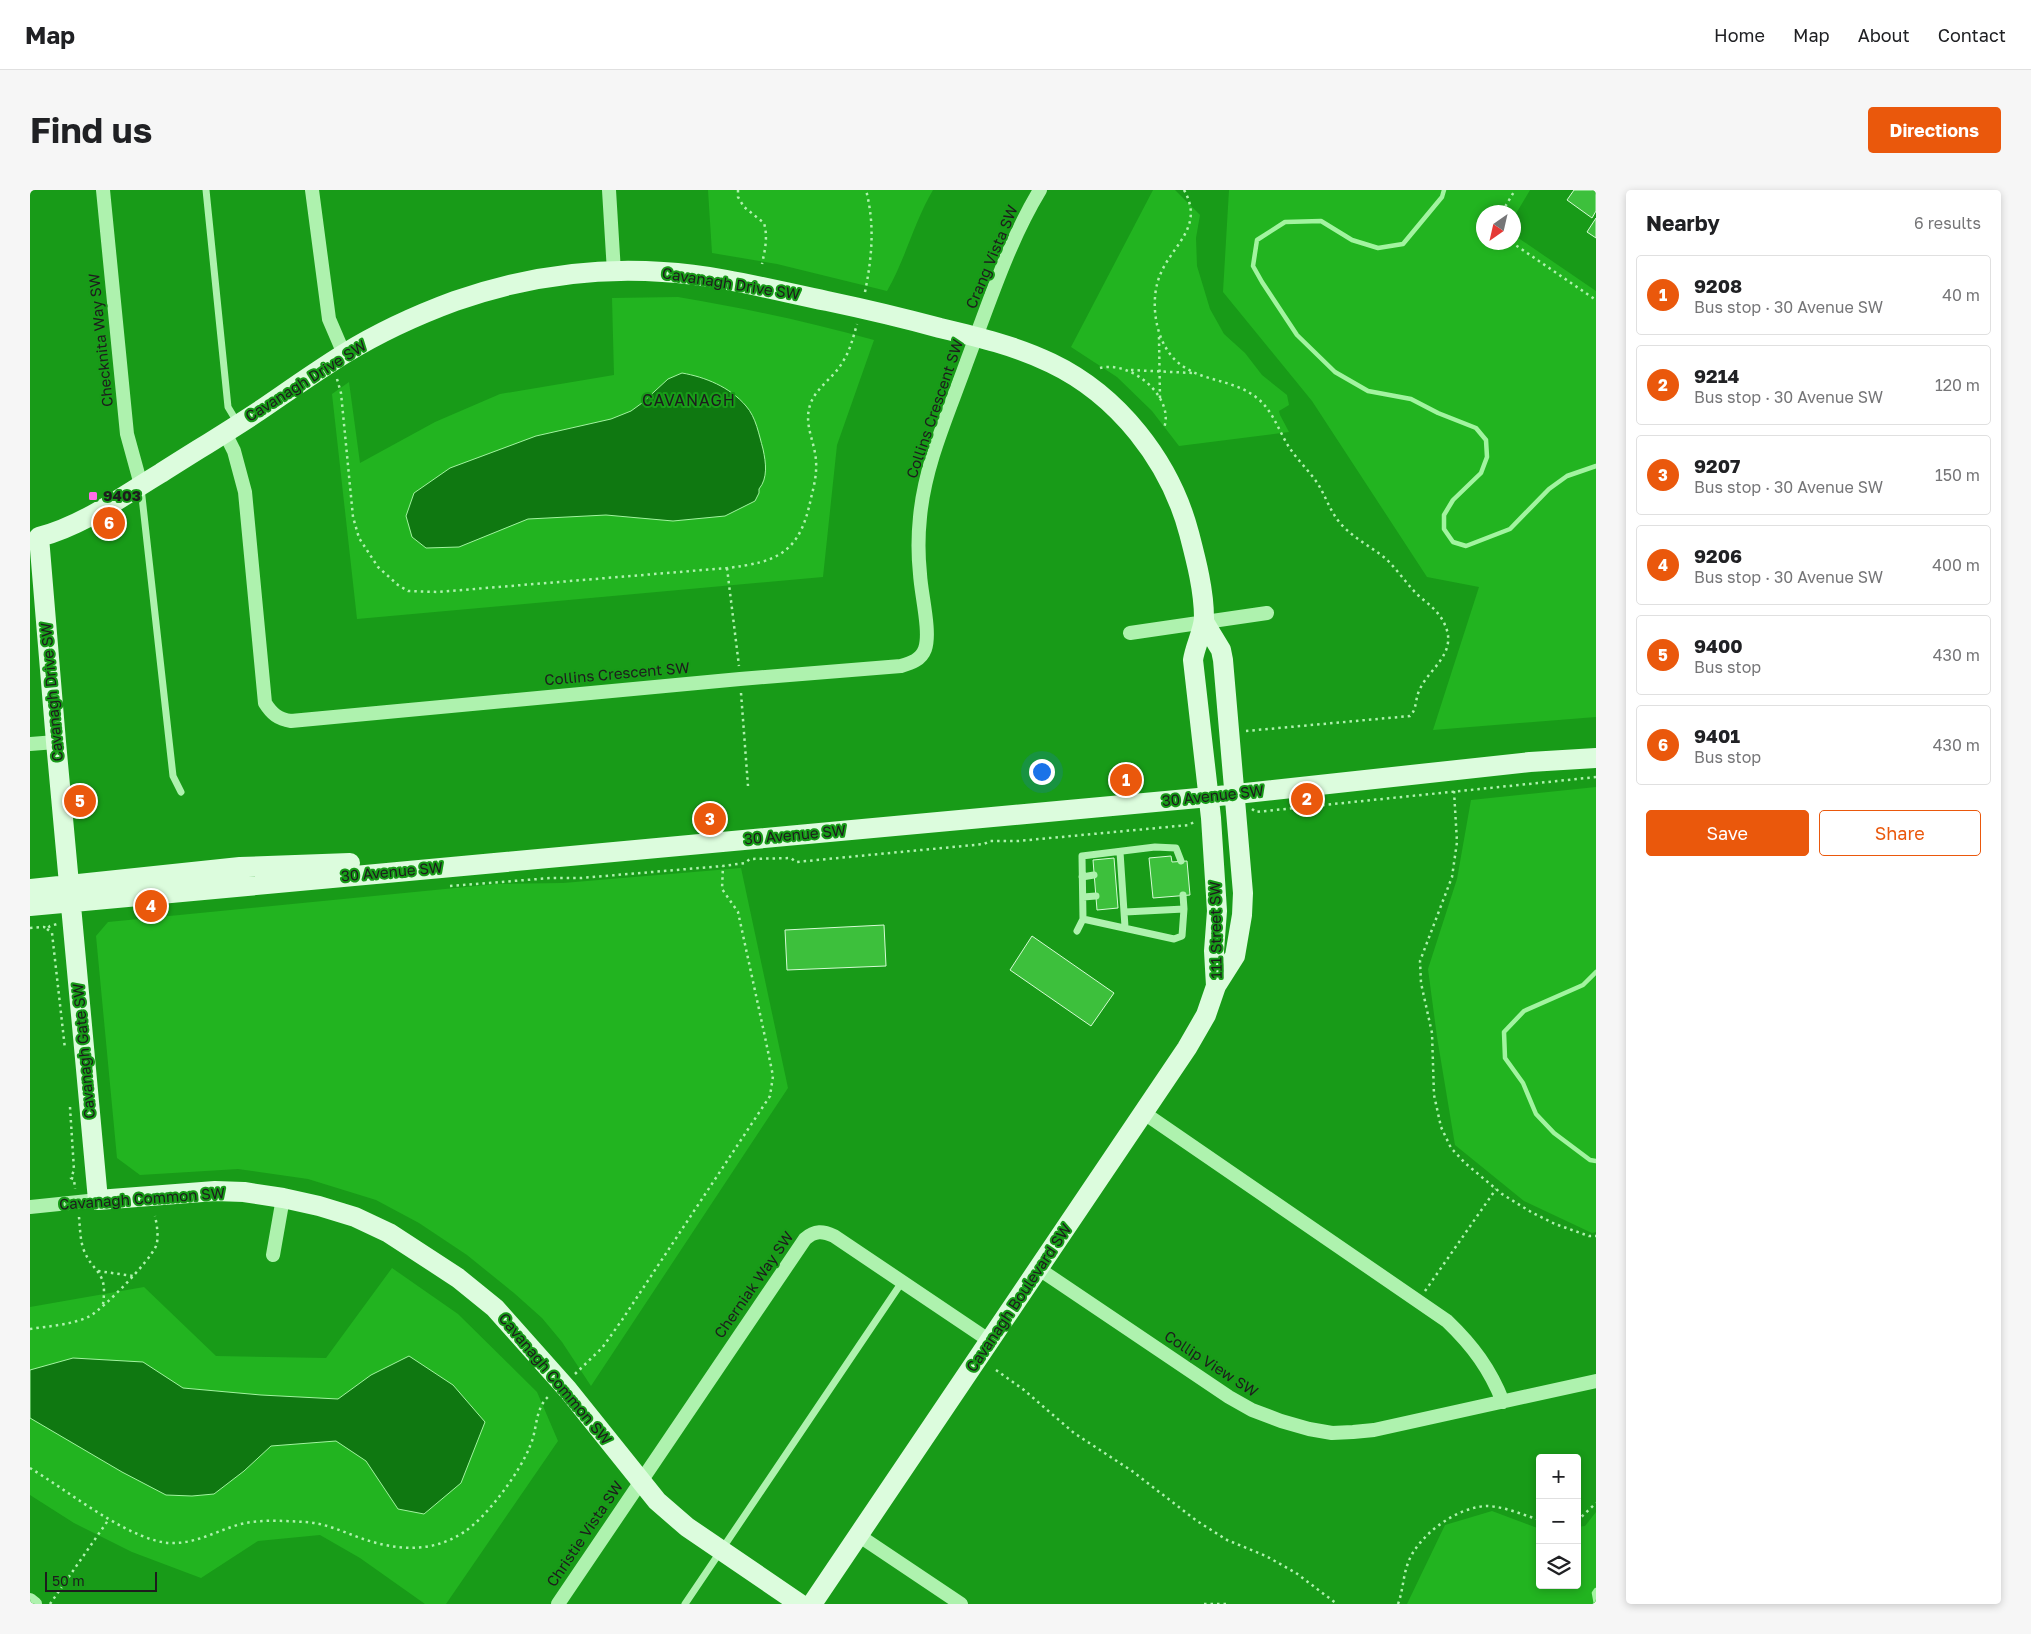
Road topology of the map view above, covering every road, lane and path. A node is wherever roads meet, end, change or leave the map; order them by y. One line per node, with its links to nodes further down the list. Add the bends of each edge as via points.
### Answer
1 (103, 190): 28 (street, Checknita Way SW, via 127,434)
2 (206, 190): 27 (lane)
3 (312, 190): 19 (street, via 329,319)
4 (609, 190): 13 (street)
5 (738, 190): 12 (path, via 740,202 764,223 766,246)
6 (866, 190): 14 (path, via 872,231)
7 (1040, 190): 18 (street, Crang Vista SW, via 1006,260)
8 (1184, 190): 17 (path, via 1188,197 1190,224 1160,276 1155,308)
9 (1515, 190): 10 (path)
10 (1506, 205)
11 (1521, 249): 15 (path)
12 (762, 264)
13 (614, 272): 18 (street, Cavanagh Drive SW, via 660,272 718,279 862,308); 19 (street, Cavanagh Drive SW, via 548,278 487,291 425,314)
14 (865, 294)
15 (1596, 300)
16 (858, 320): 30 (path, via 842,364 814,396 809,408 809,432 816,473 801,531 788,548 771,560)
17 (1159, 334): 22 (path); 23 (path, via 1174,358)
18 (976, 337): 27 (street, Collins Crescent SW, via 933,454 922,501 919,557 926,648 918,660 901,666 291,722 283,720 274,715 265,703 245,492); 32 (street, Cavanagh Drive SW, via 1024,351 1080,380 1108,402 1147,444 1178,499 1194,553)
19 (344, 354): 27 (street, Cavanagh Drive SW)
20 (1100, 368): 21 (path, via 1114,366)
21 (1130, 370): 22 (path); 25 (path, via 1145,380)
22 (1159, 372): 23 (path); 25 (path)
23 (1194, 373): 36 (path, via 1250,393 1264,404 1287,444 1318,484 1339,522 1396,568 1432,606 1446,626 1448,640 1440,663 1418,692 1415,709 1410,716)
24 (337, 377): 30 (path, via 342,393 355,526 378,568 408,591 438,592)
25 (1160, 400): 26 (path, via 1165,414)
26 (1164, 428)
27 (231, 429): 28 (street, Cavanagh Drive SW)
28 (141, 485): 29 (street, Cavanagh Drive SW, via 90,518); 45 (lane, via 173,776)
29 (35, 538): 37 (street, Cavanagh Drive SW)
30 (727, 568): 34 (path)
31 (1267, 613): 32 (street)
32 (1204, 622): 33 (street); 42 (street, Cavanagh Drive SW, via 1221,650 1223,660); 43 (street, Cavanagh Drive SW, via 1193,660)
33 (1130, 633)
34 (739, 668)
35 (740, 690): 41 (path)
36 (1240, 732)
37 (56, 742): 38 (street); 55 (street, Cavanagh Drive SW)
38 (30, 744)
39 (1596, 758): 42 (street, 30 Avenue SW)
40 (1596, 777): 44 (path)
41 (748, 786)
42 (1233, 788): 43 (street, 30 Avenue SW); 66 (street, 111 Street SW, via 1242,877 1242,915 1235,956)
43 (1208, 791): 55 (street, 30 Avenue SW, via 341,864 240,867); 66 (street, 111 Street SW, via 1217,911)
44 (1454, 791): 46 (path, via 1256,812); 71 (path, via 1457,842 1452,877 1420,960 1421,983 1432,1034 1434,1095 1441,1127 1451,1148 1465,1164)
45 (181, 792)
46 (1250, 808)
47 (1192, 822): 50 (path, via 1190,825 990,841 796,862 791,858 750,859 745,863)
48 (1120, 852): 49 (lane, via 1176,848); 52 (lane, via 1082,856); 61 (lane, via 1118,872)
49 (1181, 861)
50 (724, 866): 53 (path); 88 (path, via 722,889 738,912 773,1076 770,1096 622,1320 602,1348)
51 (1094, 875): 52 (lane)
52 (1082, 877): 58 (lane)
53 (443, 887)
54 (30, 889): 55 (street, 30 Avenue SW)
55 (70, 894): 59 (street, 30 Avenue SW); 73 (street, Cavanagh Gate SW)
56 (1183, 895): 60 (lane)
57 (1096, 896): 58 (lane)
58 (1083, 897): 62 (lane)
59 (30, 906)
60 (1184, 910): 61 (lane); 63 (lane, via 1182,936 1174,939)
61 (1125, 912): 63 (lane)
62 (1083, 919): 63 (lane); 65 (lane)
63 (1125, 927)
64 (30, 928): 67 (path, via 48,927 52,933)
65 (1077, 931)
66 (1216, 986): 69 (street, Cavanagh Boulevard SW, via 1197,1031)
67 (66, 1058)
68 (70, 1105): 70 (path, via 74,1170 71,1178)
69 (1144, 1113): 79 (street, Cavanagh Boulevard SW); 83 (street)
70 (74, 1179)
71 (1496, 1189): 77 (path, via 1555,1224); 83 (path)
72 (283, 1198): 73 (street, Cavanagh Common SW, via 215,1191); 78 (street); 93 (street, Cavanagh Common SW, via 355,1217 389,1233 458,1278 495,1308 524,1339)
73 (98, 1200): 74 (street, Cavanagh Common SW)
74 (30, 1207)
75 (156, 1216): 81 (path, via 156,1245)
76 (80, 1218): 80 (path, via 84,1248)
77 (1596, 1236)
78 (273, 1255)
79 (1039, 1269): 86 (street, Cavanagh Boulevard SW); 91 (street, Collip View SW, via 1229,1397 1281,1422 1332,1433 1353,1432)
80 (98, 1271): 81 (path); 84 (path, via 105,1288)
81 (133, 1276): 84 (path)
82 (902, 1282): 86 (street, Cherniak Way SW); 93 (street, Cherniak Way SW, via 826,1232 812,1234 805,1239); 99 (lane)
83 (1419, 1300): 91 (street, via 1463,1336 1493,1377)
84 (103, 1304): 85 (path, via 91,1315 73,1322)
85 (30, 1329)
86 (990, 1341): 98 (street, Cavanagh Boulevard SW)
87 (996, 1370): 110 (path, via 1074,1433 1132,1471 1197,1521 1227,1540 1296,1573)
88 (574, 1376)
89 (1596, 1382): 91 (street, Collip View SW)
90 (555, 1390): 96 (path, via 539,1408 532,1444 507,1484 473,1525 438,1544 400,1549 320,1524 264,1521 240,1524 190,1542 169,1543 147,1538)
91 (1503, 1402)
92 (30, 1468): 96 (path)
93 (640, 1482): 99 (street, Cavanagh Common SW, via 657,1502); 103 (street, Christie Vista SW)
94 (1596, 1503): 95 (path)
95 (1581, 1517)
96 (109, 1519): 102 (path)
97 (1536, 1519): 111 (path, via 1487,1506 1464,1511 1438,1524 1408,1562)
98 (858, 1535): 106 (street, Cavanagh Boulevard SW); 107 (street)
99 (721, 1551): 104 (lane); 105 (street, Cavanagh Common SW)
100 (30, 1600): 101 (street)
101 (35, 1604)
102 (50, 1604)
103 (558, 1604)
104 (685, 1604)
105 (800, 1604)
106 (812, 1604)
107 (961, 1604)
108 (1204, 1604): 109 (path)
109 (1228, 1604)
110 (1337, 1604)
111 (1398, 1604)

